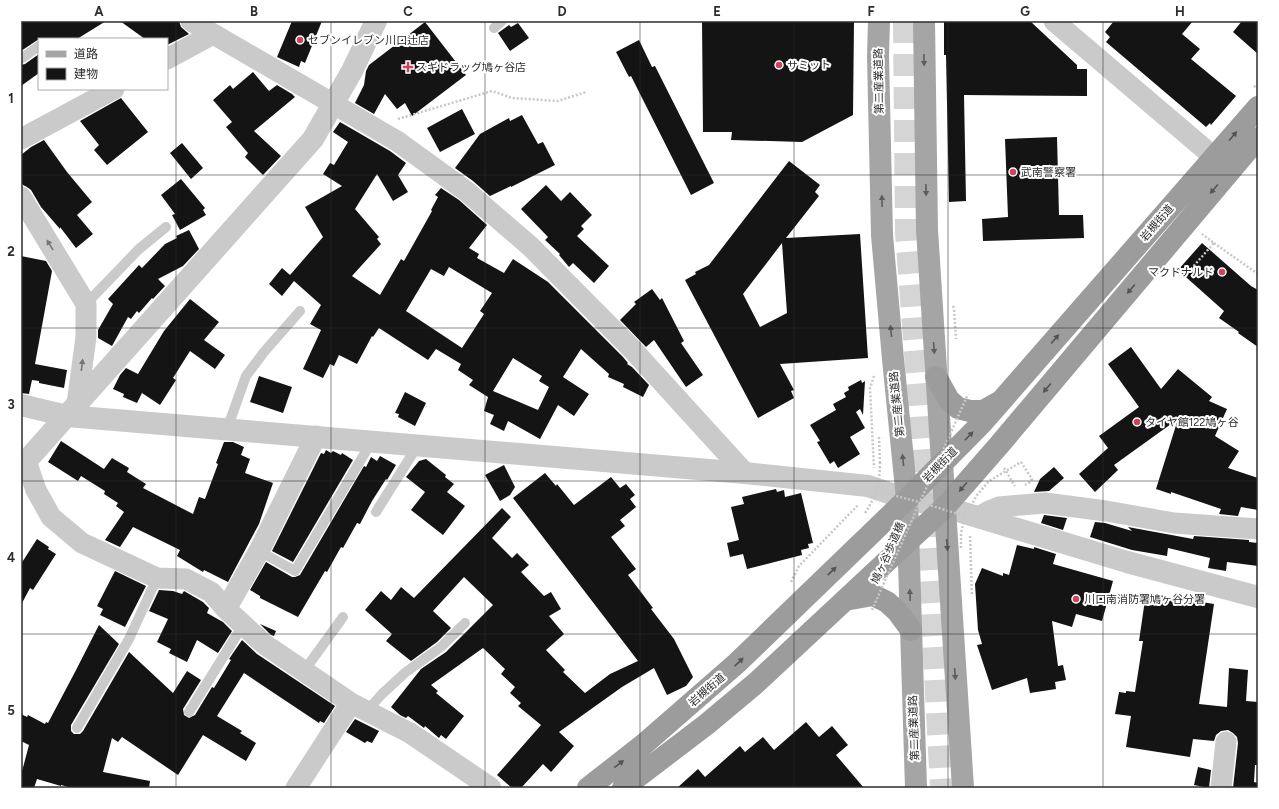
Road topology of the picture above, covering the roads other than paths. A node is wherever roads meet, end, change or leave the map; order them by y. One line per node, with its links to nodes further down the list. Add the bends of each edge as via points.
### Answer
1 (191, 21): 6 (street)
2 (376, 21): 12 (street)
3 (879, 21): 31 (main road, 第二産業道路, one-way to 3, via 893,359 882,235)
4 (924, 21): 20 (main road, one-way to 20, via 927,230)
5 (1054, 21): 15 (street)
6 (213, 34): 8 (street); 12 (street)
7 (38, 47): 9 (lane)
8 (168, 58)
9 (21, 59)
10 (112, 90): 14 (street)
11 (1256, 98): 15 (highway, 岩槻街道, one-way to 11)
12 (334, 103): 23 (street, via 313,139); 30 (street, via 397,141 466,191 530,246 632,349)
13 (1258, 138): 15 (highway, 岩槻街道)
14 (21, 139)
15 (1222, 164): 21 (highway, 岩槻街道, one-way to 15); 32 (highway, 岩槻街道, one-way to 32, via 1000,444)
16 (21, 197): 18 (street, one-way to 16)
17 (166, 227): 18 (lane, via 139,249)
18 (86, 304): 23 (street, one-way to 18, via 86,337)
19 (300, 312): 24 (lane, via 246,376)
20 (936, 376): 21 (highway, via 949,400 958,408 983,411); 29 (main road)
21 (1003, 399): 29 (highway, 岩槻街道, one-way to 21)
22 (21, 405): 23 (street)
23 (72, 410): 24 (street); 28 (street)
24 (227, 429): 25 (street)
25 (316, 436): 26 (street); 37 (street)
26 (372, 441): 27 (street); 37 (lane, via 295,572)
27 (418, 445): 30 (street); 33 (lane)
28 (23, 464): 38 (street, via 51,517 82,543)
29 (942, 464): 31 (highway, 岩槻街道); 32 (main road)
30 (745, 473): 31 (street, via 868,486)
31 (913, 500): 32 (street); 36 (main road, 第二産業道路); 54 (highway, 岩槻街道, one-way to 31, via 643,746 738,663)
32 (945, 507): 34 (street); 36 (highway, 岩槻街道); 51 (main road, one-way to 51)
33 (376, 512)
34 (972, 517): 35 (street, via 999,507 1044,504 1106,511 1174,523); 39 (street)
35 (1258, 529)
36 (908, 542): 40 (highway, 岩槻街道); 45 (main road, 第二産業道路, one-way to 36)
37 (259, 552): 41 (street)
38 (157, 578): 41 (street, via 186,579 211,592); 49 (lane, via 129,639)
39 (1258, 597)
40 (845, 600): 45 (highway, via 873,595 897,611); 55 (highway, 岩槻街道, via 756,683)
41 (226, 609): 44 (street)
42 (343, 617): 46 (lane)
43 (465, 623): 47 (lane, via 441,647 406,672 382,694)
44 (243, 625): 46 (street, via 264,644); 48 (lane)
45 (911, 630): 56 (main road, 第二産業道路)
46 (304, 671): 47 (street)
47 (359, 707): 52 (street); 53 (street, via 410,734)
48 (188, 712)
49 (77, 728)
50 (1226, 742): 57 (street)
51 (962, 786)
52 (296, 788)
53 (491, 788)
54 (588, 788)
55 (623, 788)
56 (916, 788)
57 (1221, 788)

